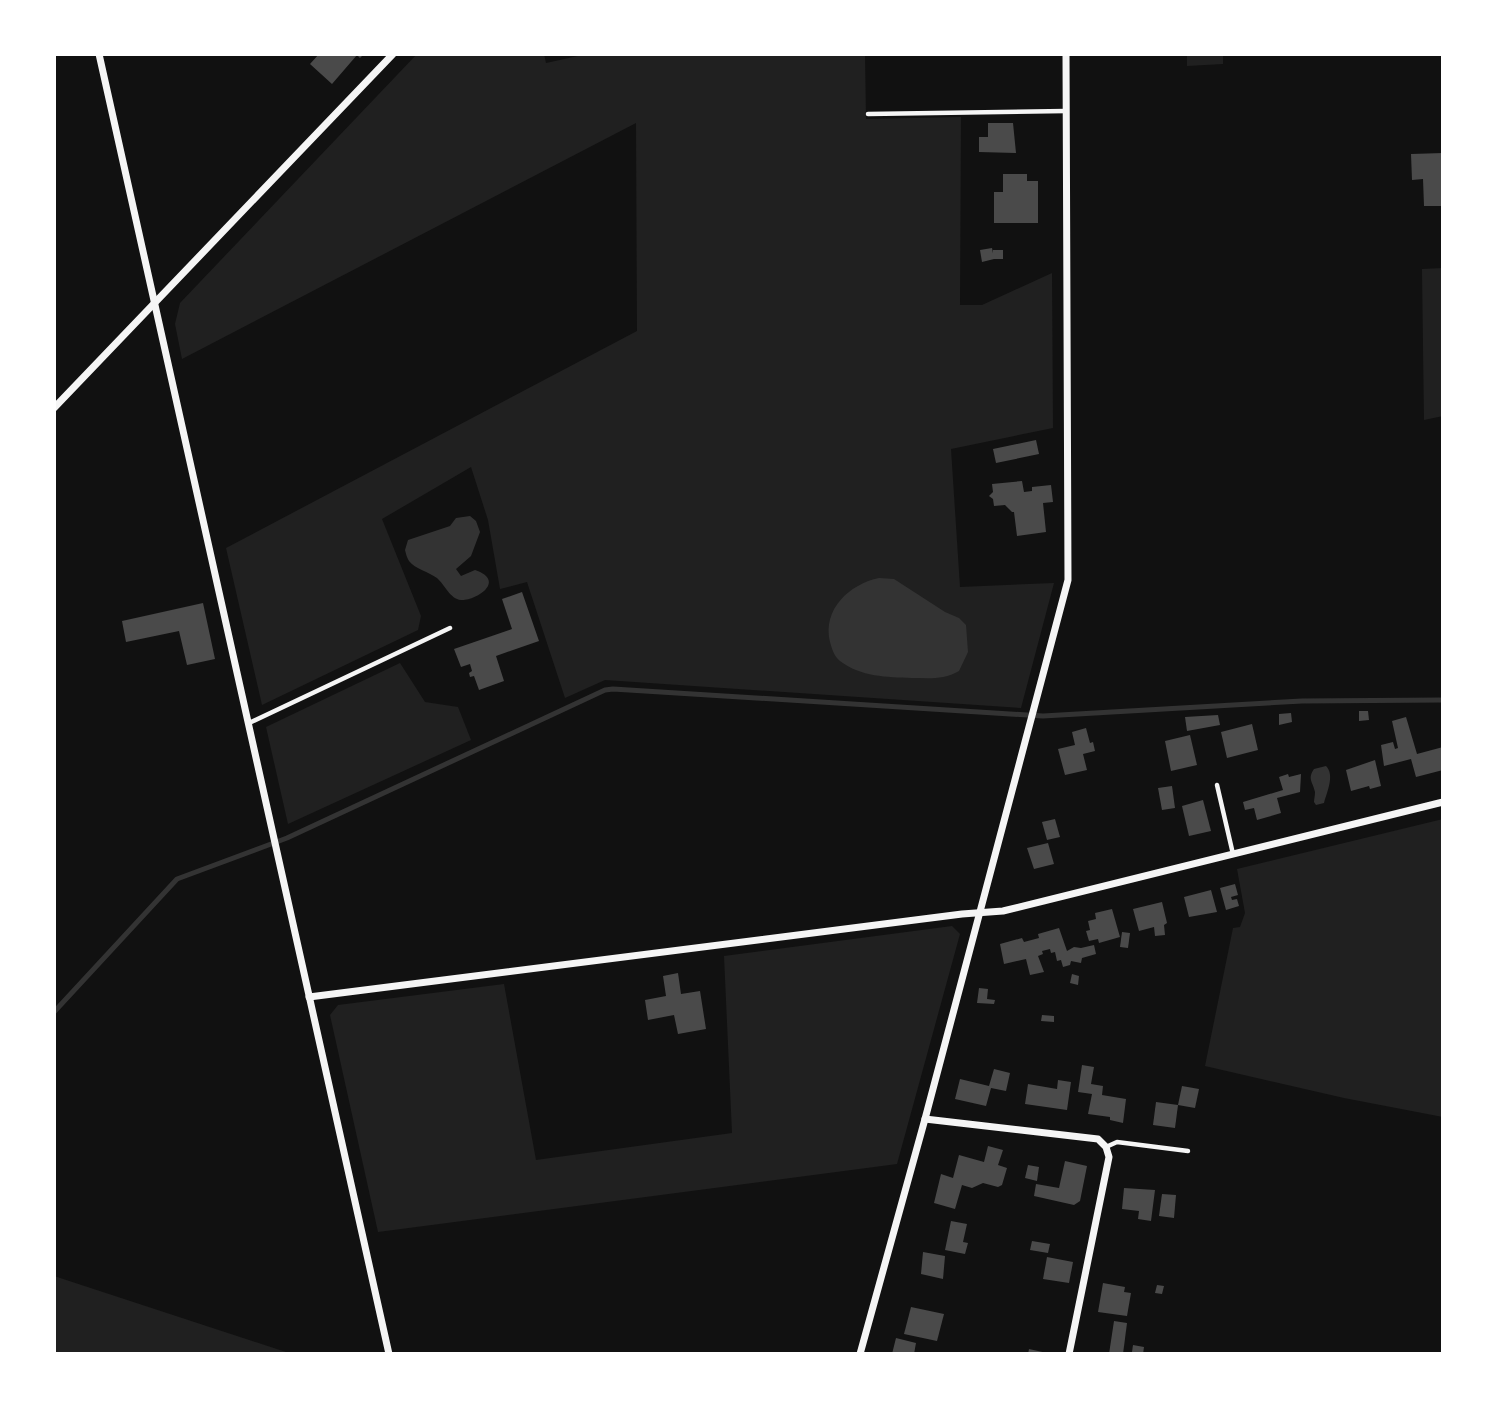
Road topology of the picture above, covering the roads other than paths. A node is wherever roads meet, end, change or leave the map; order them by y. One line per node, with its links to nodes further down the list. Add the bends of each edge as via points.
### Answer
1 (99, 54): 6 (street)
2 (393, 54): 6 (street)
3 (1066, 54): 4 (street)
4 (1066, 111): 5 (lane); 13 (street, via 1068,580)
5 (868, 114)
6 (154, 303): 7 (street); 9 (street)
7 (54, 408)
8 (450, 628): 9 (lane)
9 (248, 724): 14 (street)
10 (1217, 785): 12 (lane)
11 (1443, 802): 12 (street)
12 (1233, 854): 13 (street)
13 (979, 913): 14 (street); 15 (street)
14 (309, 997): 18 (street)
15 (925, 1119): 16 (street, via 1098,1139); 19 (street)
16 (1107, 1147): 17 (lane, via 1117,1142); 20 (street, via 1109,1157)
17 (1188, 1151)
18 (389, 1354)
19 (860, 1354)
20 (1069, 1354)

